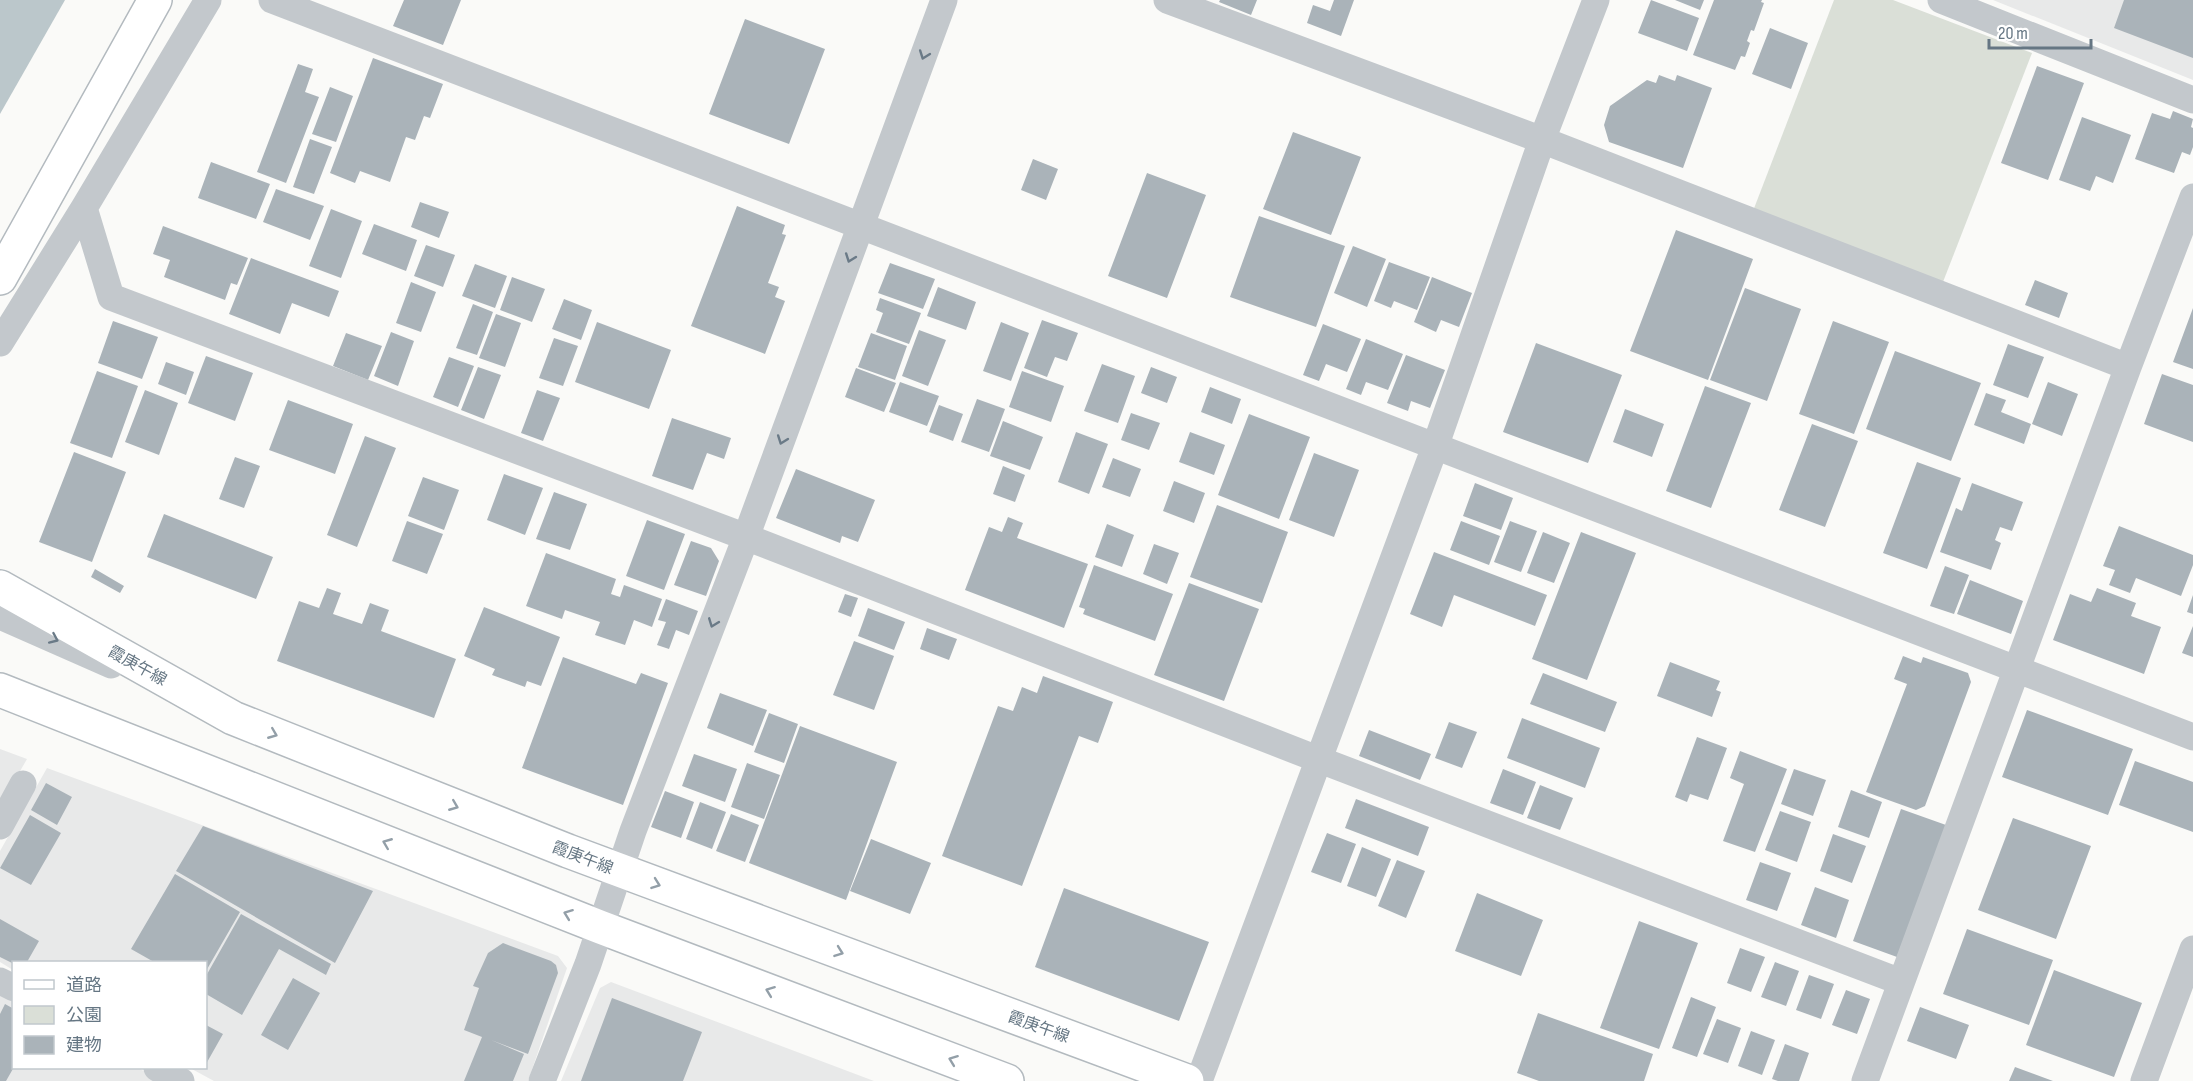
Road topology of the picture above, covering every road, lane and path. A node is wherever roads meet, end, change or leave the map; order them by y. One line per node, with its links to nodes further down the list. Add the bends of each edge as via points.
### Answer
1 (155, 0): 13 (street)
2 (208, 0): 11 (street)
3 (272, 0): 12 (street)
4 (944, 0): 12 (street, one-way to 12)
5 (1167, 0): 9 (street)
6 (1596, 0): 9 (street)
7 (1941, 0): 8 (street)
8 (2193, 100)
9 (1542, 140): 15 (street); 16 (street)
10 (2193, 197): 15 (street)
11 (84, 208): 14 (street); 17 (street, via 111,297)
12 (861, 227): 16 (street); 17 (street, one-way to 17)
13 (0, 278)
14 (0, 343)
15 (2128, 367): 20 (street)
16 (1435, 447): 20 (street); 24 (street)
17 (746, 537): 24 (street); 27 (street, one-way to 27)
18 (0, 587): 22 (street, 霞庚午線)
19 (0, 616): 22 (street, one-way to 22)
20 (2017, 668): 23 (street); 30 (street)
21 (0, 690): 28 (street, one-way to 21)
22 (233, 718): 27 (street, 霞庚午線, one-way to 27)
23 (2193, 737)
24 (1320, 760): 30 (street); 36 (street)
25 (23, 784): 26 (street)
26 (0, 826)
27 (620, 871): 28 (street); 35 (street, 霞庚午線, one-way to 35)
28 (600, 927): 33 (street); 34 (street, one-way to 28)
29 (2193, 950): 38 (street)
30 (1901, 982): 37 (street)
31 (159, 1069): 32 (street)
32 (182, 1081)
33 (542, 1081)
34 (1007, 1081)
35 (1187, 1081)
36 (1199, 1081)
37 (1865, 1081)
38 (2144, 1081)

